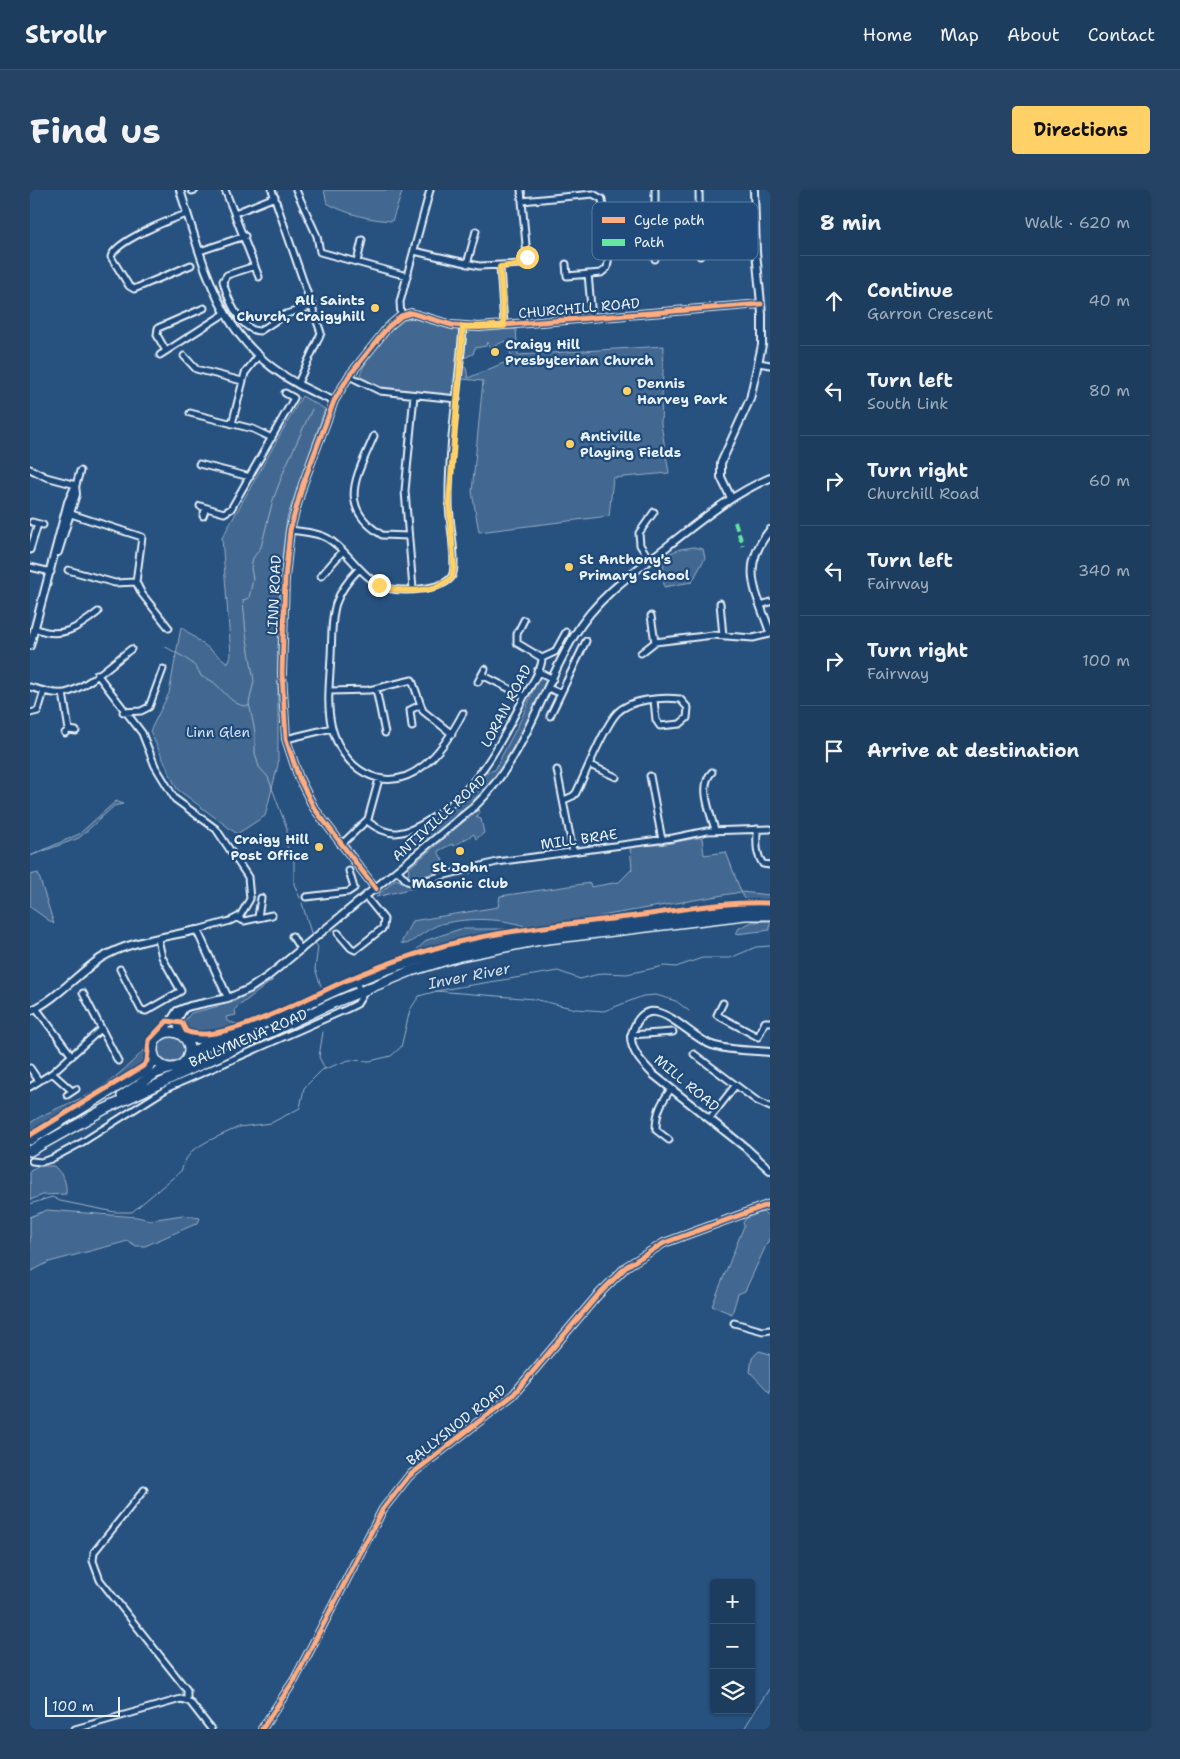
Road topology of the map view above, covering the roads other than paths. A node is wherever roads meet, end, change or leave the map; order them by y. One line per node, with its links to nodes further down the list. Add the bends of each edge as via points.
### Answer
1 (180, 190): 14 (street)
2 (225, 190): 13 (street)
3 (272, 190): 9 (street)
4 (296, 190): 22 (street, via 317,237 320,253)
5 (430, 190): 19 (street)
6 (521, 190): 11 (street)
7 (605, 192): 10 (street)
8 (581, 193): 10 (street); 11 (street)
9 (274, 197): 13 (street); 32 (street)
10 (601, 197): 12 (street)
11 (522, 201): 27 (street, via 526,259 520,265)
12 (604, 202)
13 (235, 213): 16 (street)
14 (187, 214): 18 (street); 25 (street, via 152,226 115,250 111,257 129,286 136,289)
15 (476, 231): 23 (street)
16 (245, 236): 18 (street); 26 (street)
17 (362, 240): 22 (street)
18 (200, 251): 33 (street)
19 (414, 251): 23 (street); 29 (street)
20 (608, 260): 28 (street, via 608,266 603,272)
21 (757, 260): 31 (street)
22 (357, 262): 29 (street)
23 (467, 264): 27 (street)
24 (566, 264): 28 (street, via 567,276)
25 (191, 265)
26 (256, 266): 30 (street); 32 (street, via 226,276 223,280 236,312 251,328 260,331 286,314)
27 (500, 267): 37 (street)
28 (588, 274): 36 (street)
29 (407, 276): 35 (street, via 400,302)
30 (259, 277)
31 (761, 304): 36 (street, CHURCHILL ROAD); 43 (street)
32 (313, 306): 47 (street, via 321,335)
33 (224, 314): 39 (street); 41 (street, via 239,336)
34 (202, 316): 39 (street, via 202,309 159,328 157,335)
35 (401, 316): 38 (street, CHURCHILL ROAD, via 416,314); 45 (street, LINN ROAD, via 388,327)
36 (592, 318): 37 (street, CHURCHILL ROAD)
37 (504, 326): 38 (street, CHURCHILL ROAD)
38 (463, 327): 50 (street)
39 (166, 351): 40 (street)
40 (160, 355)
41 (259, 355): 46 (street); 47 (street)
42 (184, 356): 46 (street, via 196,369)
43 (759, 363): 44 (street); 61 (street, via 750,400 721,463)
44 (770, 365)
45 (349, 376): 49 (street, via 380,391); 51 (street, LINN ROAD)
46 (242, 382): 53 (street)
47 (298, 383): 51 (street)
48 (285, 393): 55 (street, via 294,398)
49 (414, 395): 50 (street); 71 (street, via 405,491)
50 (457, 399): 81 (street, via 449,502 454,572 443,584)
51 (334, 401): 69 (street, LINN ROAD, via 303,484)
52 (190, 413): 53 (street)
53 (232, 424): 55 (street)
54 (374, 436): 71 (street, via 355,481 354,504 359,514 382,536)
55 (272, 438): 59 (street)
56 (199, 464): 59 (street)
57 (30, 469): 62 (street, via 45,479)
58 (80, 471): 62 (street)
59 (250, 478): 67 (street, via 228,512 203,507)
60 (769, 481): 63 (street, ANTIVILLE ROAD)
61 (724, 485): 63 (street); 64 (street)
62 (75, 486): 66 (street, via 76,494)
63 (743, 492): 64 (street, ANTIVILLE ROAD)
64 (730, 498): 74 (street, ANTIVILLE ROAD)
65 (654, 512): 74 (street, via 639,532 640,545)
66 (68, 513): 78 (street, via 62,543); 80 (street, via 142,537)
67 (204, 516)
68 (38, 524): 72 (street)
69 (290, 530): 73 (street, via 324,537); 123 (street, LINN ROAD, via 282,673)
70 (770, 530): 84 (street, via 755,550 752,567)
71 (408, 536): 81 (street)
72 (30, 550)
73 (342, 552): 76 (street); 79 (street)
74 (650, 560): 102 (street, ANTIVILLE ROAD, via 593,610 574,636)
75 (30, 567): 78 (street)
76 (359, 569): 81 (street, via 383,586 395,590); 108 (street, via 344,584 336,600)
77 (68, 570): 80 (street, via 115,582)
78 (50, 572): 88 (street)
79 (321, 576)
80 (136, 582): 89 (street)
81 (413, 589)
82 (720, 602): 92 (street)
83 (770, 602): 84 (street)
84 (761, 605): 91 (street)
85 (651, 616): 94 (street)
86 (98, 620): 88 (street, via 96,613 66,633 55,634)
87 (524, 620): 98 (street, via 517,634 518,644)
88 (35, 628): 95 (street)
89 (169, 628)
90 (566, 632): 98 (street, via 555,652)
91 (770, 633): 92 (street, via 753,638)
92 (723, 636): 94 (street)
93 (586, 641): 109 (street)
94 (655, 642): 97 (street)
95 (30, 646)
96 (132, 648): 101 (street)
97 (641, 654)
98 (542, 658): 100 (street, LORAN ROAD)
99 (163, 669): 114 (street, via 149,707)
100 (537, 671): 102 (street); 111 (street, LORAN ROAD)
101 (97, 674): 110 (street); 114 (street)
102 (553, 678): 105 (street, ANTIVILLE ROAD)
103 (478, 682): 111 (street, via 484,672)
104 (30, 686): 107 (street)
105 (548, 688): 109 (street); 141 (street, ANTIVILLE ROAD, via 516,754 494,787)
106 (376, 689): 108 (street); 113 (street, via 412,680); 121 (street)
107 (44, 691): 110 (street); 115 (street, via 38,711)
108 (330, 691): 119 (street)
109 (560, 692): 117 (street)
110 (63, 693): 120 (street, via 67,731)
111 (524, 696): 131 (street, LORAN ROAD, via 503,740 486,766 450,806 424,824 402,833 384,832)
112 (654, 700): 112 (street, via 682,700 688,708 688,718 680,724 660,726 656,720); 124 (street, via 633,703 618,712)
113 (420, 705): 118 (street, via 410,710); 122 (street, via 426,714)
114 (123, 712): 150 (street, via 142,733 155,766 175,799 216,829 248,876 251,888 249,903)
115 (30, 713)
116 (463, 714): 122 (street)
117 (550, 716)
118 (412, 727)
119 (332, 728): 123 (street); 129 (street, via 353,764)
120 (76, 731)
121 (385, 732)
122 (452, 734): 129 (street, via 415,772 397,779)
123 (286, 739): 136 (street, LINN ROAD, via 307,795)
124 (590, 765): 128 (street); 130 (street, via 574,796)
125 (557, 770): 130 (street)
126 (712, 772): 134 (street, via 707,779 706,790)
127 (650, 776): 135 (street)
128 (616, 777)
129 (379, 779): 131 (street)
130 (564, 800): 137 (street)
131 (367, 821): 136 (street)
132 (757, 829): 133 (street, MILL BRAE); 134 (street, MILL BRAE); 138 (street, via 759,858 763,864)
133 (770, 829)
134 (715, 830): 135 (street, MILL BRAE)
135 (662, 840): 137 (street, MILL BRAE)
136 (340, 845): 140 (street, LINN ROAD)
137 (573, 851): 141 (street, MILL BRAE, via 483,864 414,883 407,881)
138 (770, 865)
139 (349, 871): 142 (street)
140 (362, 871): 142 (street); 143 (street, LINN ROAD)
141 (398, 871): 143 (street, ANTIVILLE ROAD)
142 (353, 877): 144 (street, via 354,888 348,892)
143 (376, 888): 145 (street, ANTIVILLE ROAD)
144 (306, 897)
145 (366, 897): 153 (street, via 384,919 383,928 356,950); 156 (street, ANTIVILLE ROAD)
146 (261, 898): 151 (street)
147 (770, 908): 158 (highway, BALLYMENA ROAD, via 740,908 509,938 423,958)
148 (272, 915): 151 (street)
149 (770, 915): 159 (highway, BALLYMENA ROAD, via 745,915 502,947 435,963)
150 (237, 918): 151 (street, via 244,921); 152 (street)
151 (258, 918)
152 (198, 930): 155 (street); 161 (street)
153 (338, 933)
154 (292, 936): 156 (street)
155 (158, 939): 157 (street, via 162,957 181,991 146,1011 141,1010); 165 (street, via 109,954)
156 (301, 950): 161 (street, ANTIVILLE ROAD, via 257,984)
157 (120, 969)
158 (356, 982): 159 (street); 173 (highway, BALLYMENA ROAD, via 249,1027 202,1038)
159 (361, 991): 162 (highway, BALLYMENA ROAD); 166 (street, BALLYMENA ROAD, via 361,1000)
160 (83, 993): 169 (street)
161 (228, 998): 164 (street, ANTIVILLE ROAD)
162 (334, 1003): 166 (street); 167 (highway, BALLYMENA ROAD)
163 (723, 1003): 168 (street, via 716,1014 758,1037 765,1022)
164 (186, 1008): 171 (street, ANTIVILLE ROAD, via 174,1014); 173 (street, via 178,1020)
165 (33, 1009): 178 (street)
166 (339, 1013): 184 (street, BALLYMENA ROAD)
167 (297, 1020): 177 (highway, via 248,1038 201,1047); 184 (highway, BALLYMENA ROAD)
168 (770, 1022)
169 (101, 1029): 178 (street); 179 (street, via 117,1059)
170 (673, 1032): 172 (street)
171 (162, 1035): 173 (highway, via 168,1032); 176 (highway, via 154,1043)
172 (631, 1035): 174 (street, via 642,1018 661,1012 714,1046); 187 (street, MILL ROAD, via 632,1046 642,1062)
173 (182, 1036): 177 (highway, via 188,1046)
174 (770, 1052)
175 (694, 1054): 185 (street)
176 (154, 1055): 181 (highway, via 160,1064); 192 (highway, via 148,1068)
177 (188, 1055): 181 (highway, via 182,1065)
178 (72, 1056): 182 (street)
179 (109, 1059)
180 (30, 1068): 183 (street)
181 (171, 1068): 191 (highway, via 156,1073)
182 (52, 1073): 183 (street); 188 (street)
183 (40, 1082): 186 (street)
184 (164, 1086): 191 (highway, BALLYMENA ROAD); 195 (street, BALLYMENA ROAD, via 81,1143 50,1159)
185 (735, 1086): 189 (street); 190 (street)
186 (30, 1087)
187 (671, 1089): 190 (street, MILL ROAD); 193 (street, via 659,1106 656,1122 656,1130)
188 (71, 1091)
189 (770, 1107)
190 (710, 1118): 196 (street, MILL ROAD)
191 (65, 1129): 194 (highway, BALLYMENA ROAD)
192 (30, 1140)
193 (669, 1140)
194 (30, 1151)
195 (32, 1161)
196 (770, 1170)
197 (770, 1204): 204 (street, BALLYSNOD ROAD, via 664,1243 627,1266 597,1296 509,1399 409,1476 383,1508 293,1683)
198 (734, 1323): 199 (street, via 763,1332)
199 (770, 1330)
200 (144, 1490): 201 (street, via 96,1550 93,1561 100,1580 187,1690)
201 (187, 1700): 202 (street); 203 (street)
202 (75, 1729)
203 (211, 1729)
204 (262, 1729)

